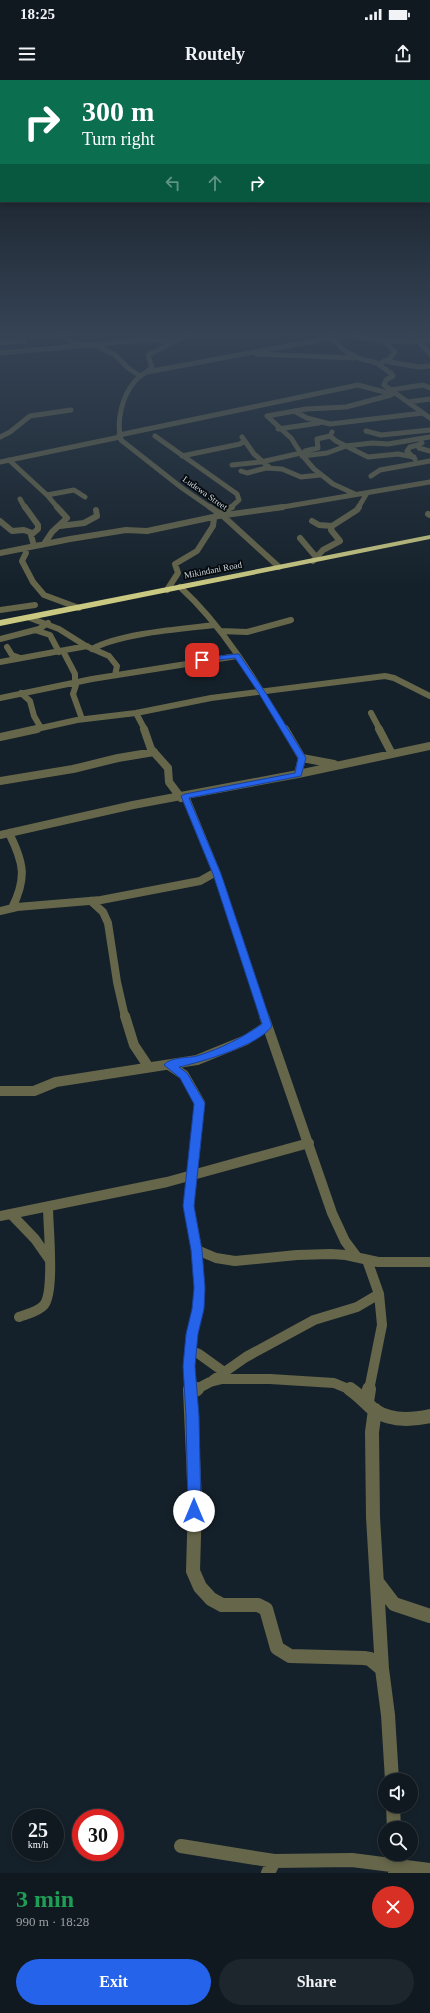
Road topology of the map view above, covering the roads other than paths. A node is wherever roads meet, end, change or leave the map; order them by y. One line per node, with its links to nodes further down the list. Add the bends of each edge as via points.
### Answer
1 (25, 420): 17 (street)
2 (120, 420): 14 (street)
3 (196, 420): 14 (street)
4 (270, 420): 11 (street)
5 (312, 420): 8 (street)
6 (339, 420): 10 (street)
7 (376, 420): 10 (street)
8 (321, 422): 9 (street); 11 (street)
9 (330, 424): 10 (street); 16 (street)
10 (346, 424)
11 (278, 429): 24 (street, via 292,440)
12 (430, 430): 13 (street, via 381,435)
13 (366, 431)
14 (120, 436): 29 (street); 48 (street, Ludewa Street, via 125,444 161,472)
15 (155, 436): 26 (street)
16 (330, 436): 21 (street); 24 (street, via 317,439 317,448)
17 (0, 437)
18 (430, 438): 19 (street); 21 (street)
19 (418, 445): 23 (street, via 419,448); 28 (street, via 410,447 407,451)
20 (200, 446): 22 (street)
21 (346, 446): 24 (street, via 327,453); 27 (street)
22 (215, 450): 25 (street, via 213,455); 33 (street, via 240,444 242,439)
23 (430, 451)
24 (301, 454): 33 (street); 39 (street)
25 (201, 455): 26 (street); 30 (street)
26 (182, 456): 30 (street)
27 (370, 457): 28 (street, via 399,454); 38 (street)
28 (414, 457): 34 (street)
29 (9, 460): 32 (street); 43 (street)
30 (188, 460): 48 (street, via 233,490 239,497 234,506)
31 (430, 461): 34 (street)
32 (0, 462)
33 (260, 462): 35 (street); 36 (street)
34 (417, 463): 38 (street)
35 (232, 466)
36 (270, 468): 37 (street, via 247,473); 39 (street, via 282,469 301,477)
37 (241, 471)
38 (379, 471): 40 (street)
39 (320, 475): 44 (street, via 341,489)
40 (371, 476)
41 (430, 482): 42 (street)
42 (367, 493): 44 (street); 53 (street, via 357,510)
43 (47, 495): 45 (street, via 74,490); 52 (street, via 67,518)
44 (357, 495): 48 (street, via 252,513)
45 (85, 497)
46 (20, 499): 54 (street, via 38,525 38,529)
47 (96, 510): 52 (street, via 97,516 84,523)
48 (221, 514): 49 (street); 62 (street, Ludewa Street)
49 (214, 518): 57 (street, via 146,531 122,531); 64 (street, via 213,526 197,550 175,564 178,573)
50 (312, 521): 53 (street, via 319,525)
51 (0, 522): 54 (street, via 12,531 24,530)
52 (60, 526): 57 (street)
53 (332, 526): 61 (street, via 331,530 340,542 323,550)
54 (32, 533): 58 (street, via 30,535)
55 (430, 537): 61 (highway, Mikindani Road)
56 (300, 538): 61 (street)
57 (44, 544): 58 (street)
58 (34, 546): 59 (street)
59 (24, 548): 60 (street); 65 (street, via 26,554 22,561 33,582)
60 (0, 553)
61 (314, 559): 62 (highway, Mikindani Road)
62 (279, 567): 63 (highway, Mikindani Road)
63 (180, 587): 64 (highway, Mikindani Road); 73 (street, via 194,598)
64 (167, 590): 67 (highway, Mikindani Road)
65 (46, 596): 66 (street); 67 (street)
66 (35, 605): 68 (street); 69 (street)
67 (79, 608): 69 (highway, Mikindani Road)
68 (0, 610)
69 (32, 617): 71 (highway, Mikindani Road); 72 (street)
70 (291, 620): 75 (street, via 253,631)
71 (0, 623)
72 (48, 623): 74 (street); 78 (street)
73 (215, 625): 75 (street); 78 (street, via 147,634)
74 (35, 630): 76 (street); 79 (street, via 50,635)
75 (220, 631): 80 (street)
76 (0, 639)
77 (7, 647): 81 (street, via 12,655)
78 (90, 647): 79 (street); 83 (street, via 113,660 118,668)
79 (61, 651): 81 (street); 84 (street, via 75,674)
80 (237, 656): 83 (street); 85 (street)
81 (20, 658): 82 (street)
82 (0, 662)
83 (115, 675): 84 (street)
84 (76, 682): 86 (street); 91 (street, via 73,694)
85 (262, 692): 87 (street, via 390,676); 89 (street, via 211,698); 97 (street)
86 (21, 694): 88 (street); 92 (street, via 30,700 33,714)
87 (430, 696)
88 (0, 698)
89 (136, 713): 91 (street); 95 (street)
90 (371, 713): 96 (street)
91 (82, 719): 92 (street)
92 (41, 728): 93 (street)
93 (0, 737)
94 (430, 746): 96 (street)
95 (154, 752): 100 (street); 101 (street, via 168,768 169,782)
96 (392, 754): 98 (street)
97 (302, 758): 98 (street, via 324,764); 99 (street)
98 (342, 765): 99 (street)
99 (298, 774): 101 (street)
100 (0, 781)
101 (183, 797): 102 (street); 104 (street)
102 (9, 833): 103 (street); 106 (street, via 20,854 24,874)
103 (0, 836)
104 (216, 872): 105 (street, via 200,881); 108 (street)
105 (91, 901): 106 (street); 110 (street, via 104,913 108,922 116,979 126,1020 134,1047)
106 (12, 908): 107 (street)
107 (0, 911)
108 (267, 1026): 109 (street, via 246,1040 215,1053 197,1060); 112 (street)
109 (169, 1065): 110 (street); 113 (street, via 184,1075 200,1103)
110 (148, 1066): 111 (street, via 56,1082 34,1091)
111 (0, 1091)
112 (308, 1143): 113 (street); 117 (street, via 332,1213 345,1241)
113 (192, 1176): 114 (street); 116 (street, via 189,1206)
114 (48, 1207): 115 (street); 118 (street)
115 (5, 1215): 118 (street, via 34,1239)
116 (197, 1250): 117 (street, via 216,1258 235,1261 316,1254); 122 (street, via 200,1296)
117 (362, 1258): 119 (street, via 395,1263); 120 (street)
118 (49, 1259): 121 (street, via 48,1302)
119 (430, 1262)
120 (379, 1294): 123 (street, via 357,1307 314,1320); 126 (street, via 382,1326)
121 (20, 1317)
122 (190, 1350): 123 (street, via 200,1354); 125 (street)
123 (224, 1372): 124 (street)
124 (210, 1382): 125 (street); 126 (street, via 222,1379 270,1379 334,1383 347,1388)
125 (192, 1392): 130 (street, via 195,1502 193,1571 200,1587 211,1599 222,1605 262,1606 268,1612 277,1648 281,1652 290,1656 370,1659)
126 (371, 1406): 127 (street, via 388,1416 414,1419); 128 (street)
127 (430, 1416)
128 (378, 1582): 129 (street, via 394,1604); 130 (street)
129 (430, 1616)
130 (382, 1669): 131 (street)
131 (392, 1773)
132 (181, 1846): 134 (street)
133 (395, 1864): 134 (street, via 352,1860); 135 (street)
134 (271, 1867)
135 (430, 1870)

